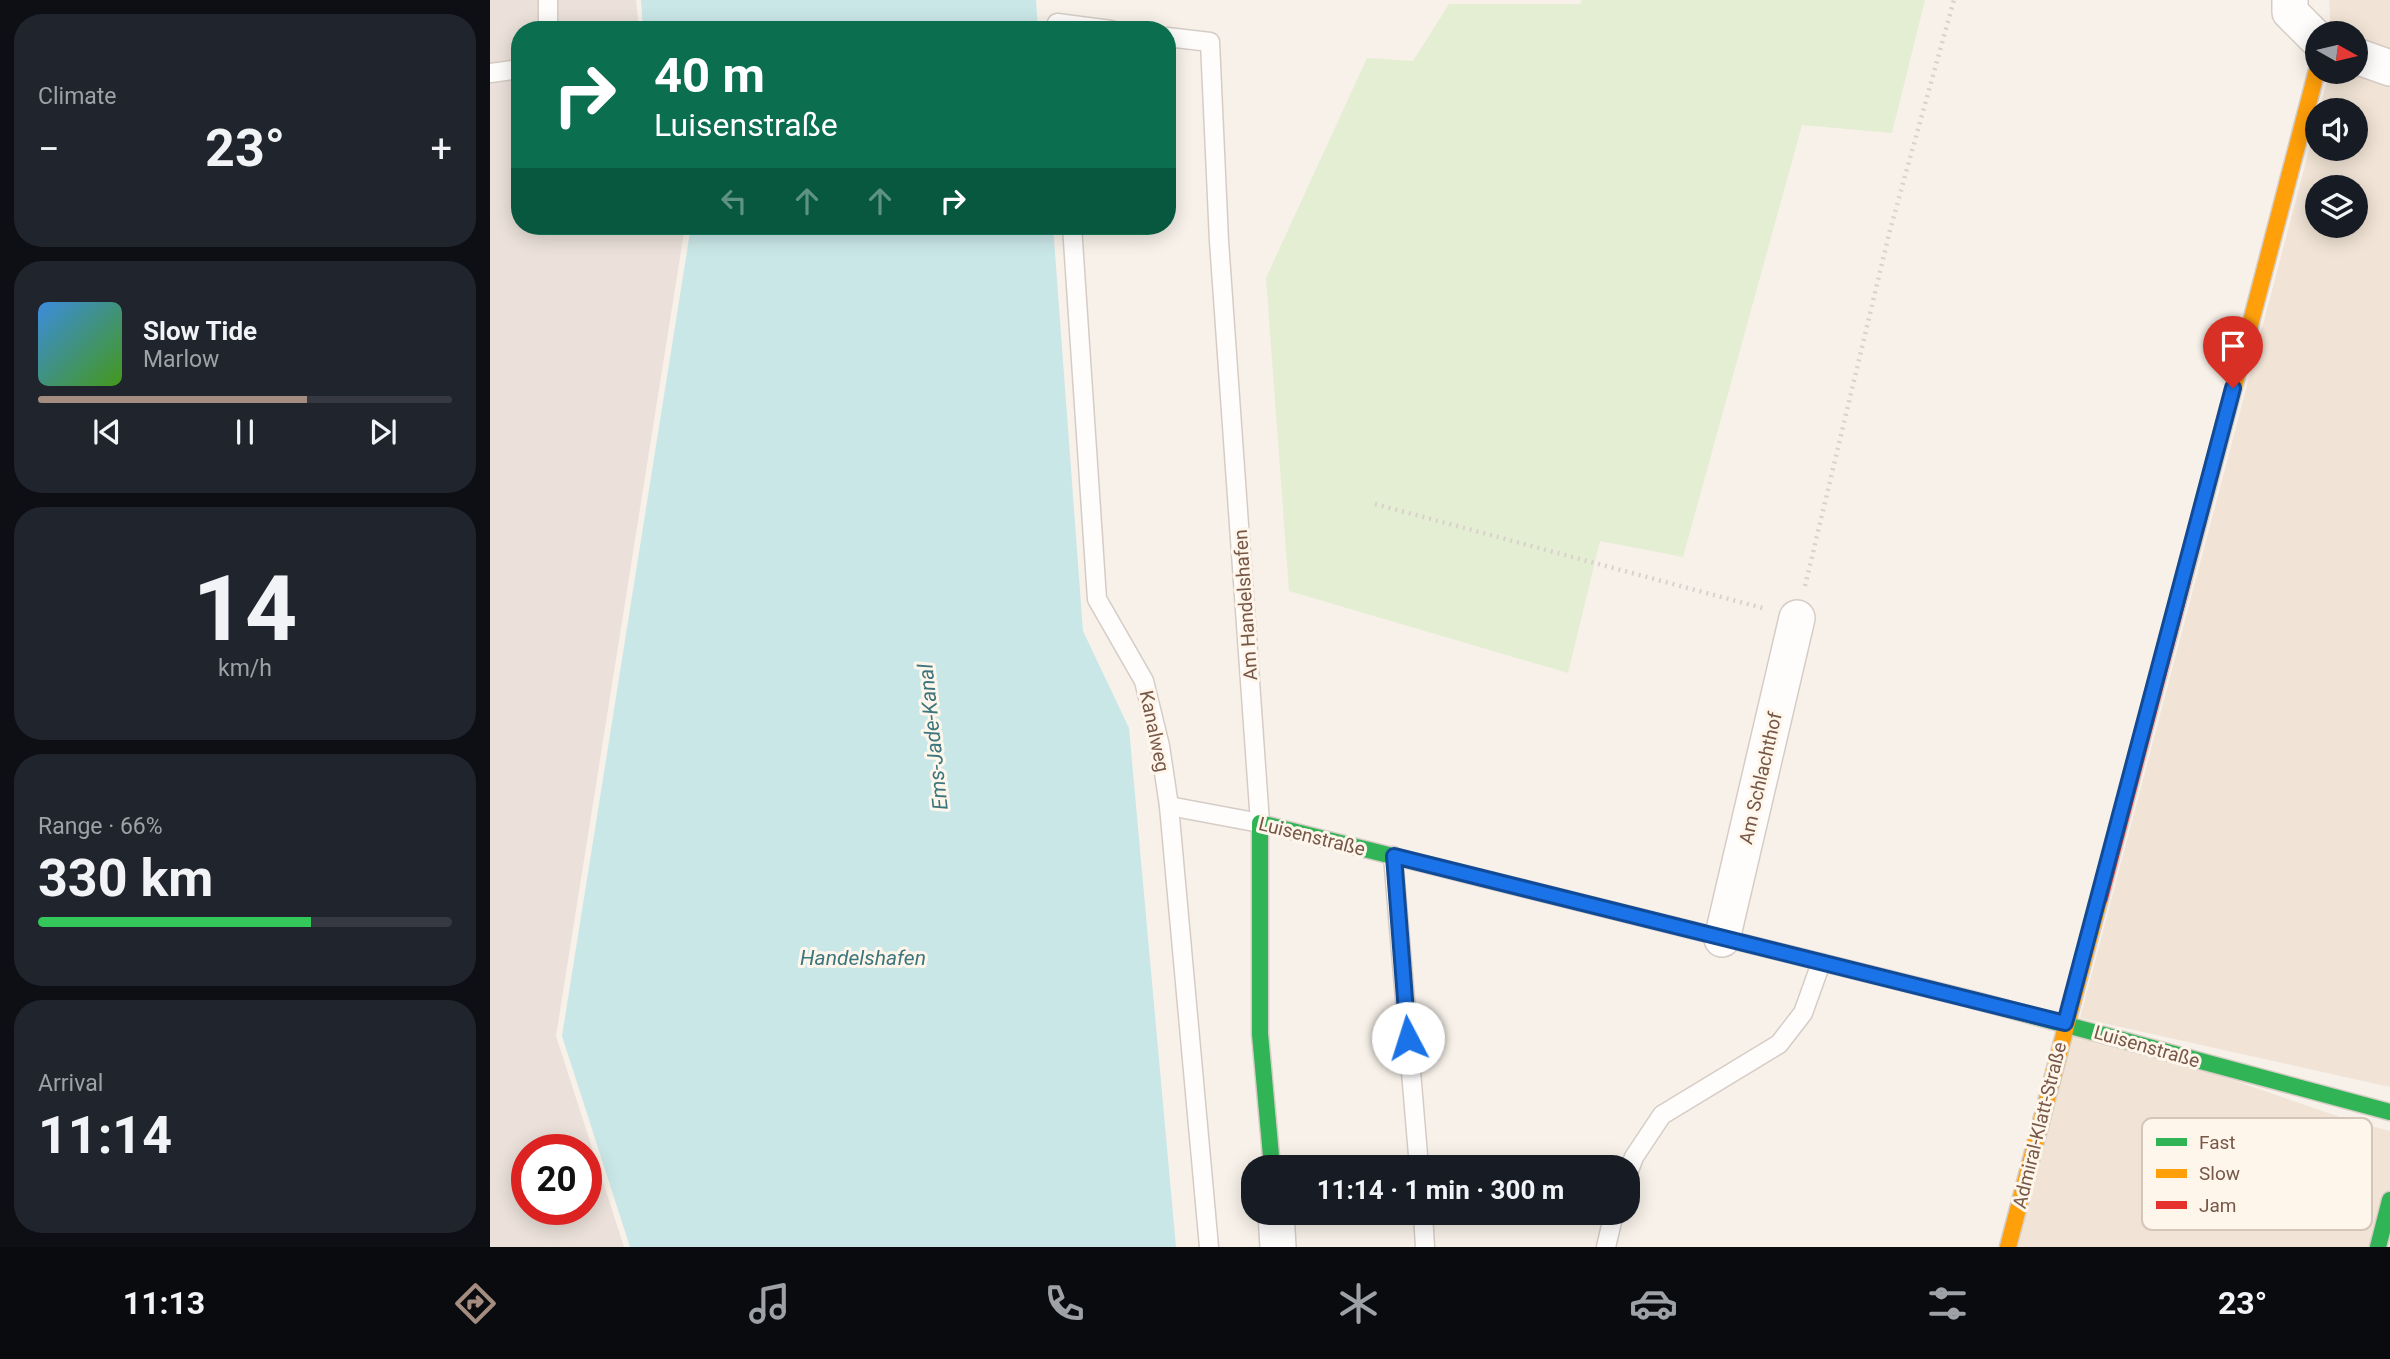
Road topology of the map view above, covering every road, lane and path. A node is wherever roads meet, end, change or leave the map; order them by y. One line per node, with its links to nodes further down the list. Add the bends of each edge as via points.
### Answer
1 (548, 0): 4 (lane)
2 (1954, 0): 14 (path, via 1890,230)
3 (2290, 0): 5 (street, via 2290,12)
4 (548, 21)
5 (2305, 27)
6 (1176, 38): 16 (lane, Am Handelshafen, via 1210,43 1219,241)
7 (2368, 60): 8 (street)
8 (2390, 68)
9 (511, 70): 10 (lane)
10 (490, 73)
11 (2313, 84): 20 (street, Admiral-Klatt-Straße)
12 (1073, 235): 15 (lane, Kanalweg, via 1097,599 1144,681)
13 (1375, 504): 14 (path)
14 (1797, 618): 18 (street, Am Schlachthof)
15 (1169, 806): 16 (lane, Luisenstraße); 29 (lane, Kanalweg)
16 (1260, 823): 17 (street, Luisenstraße); 22 (street, Am Handelshafen, via 1260,1034)
17 (1394, 856): 18 (street, Luisenstraße); 23 (lane)
18 (1722, 939): 19 (street, Luisenstraße)
19 (1821, 963): 20 (street, Luisenstraße); 24 (lane, via 1803,1013 1779,1044 1662,1115)
20 (2065, 1023): 21 (street, Luisenstraße); 33 (street, Admiral-Klatt-Straße)
21 (2390, 1112)
22 (1271, 1155)
23 (1418, 1155)
24 (1635, 1155)
25 (2390, 1200): 34 (street)
26 (1277, 1225): 30 (street)
27 (1424, 1225): 31 (lane)
28 (1611, 1225): 32 (lane)
29 (1209, 1247)
30 (1278, 1247)
31 (1426, 1247)
32 (1606, 1247)
33 (2008, 1247)
34 (2378, 1247)

